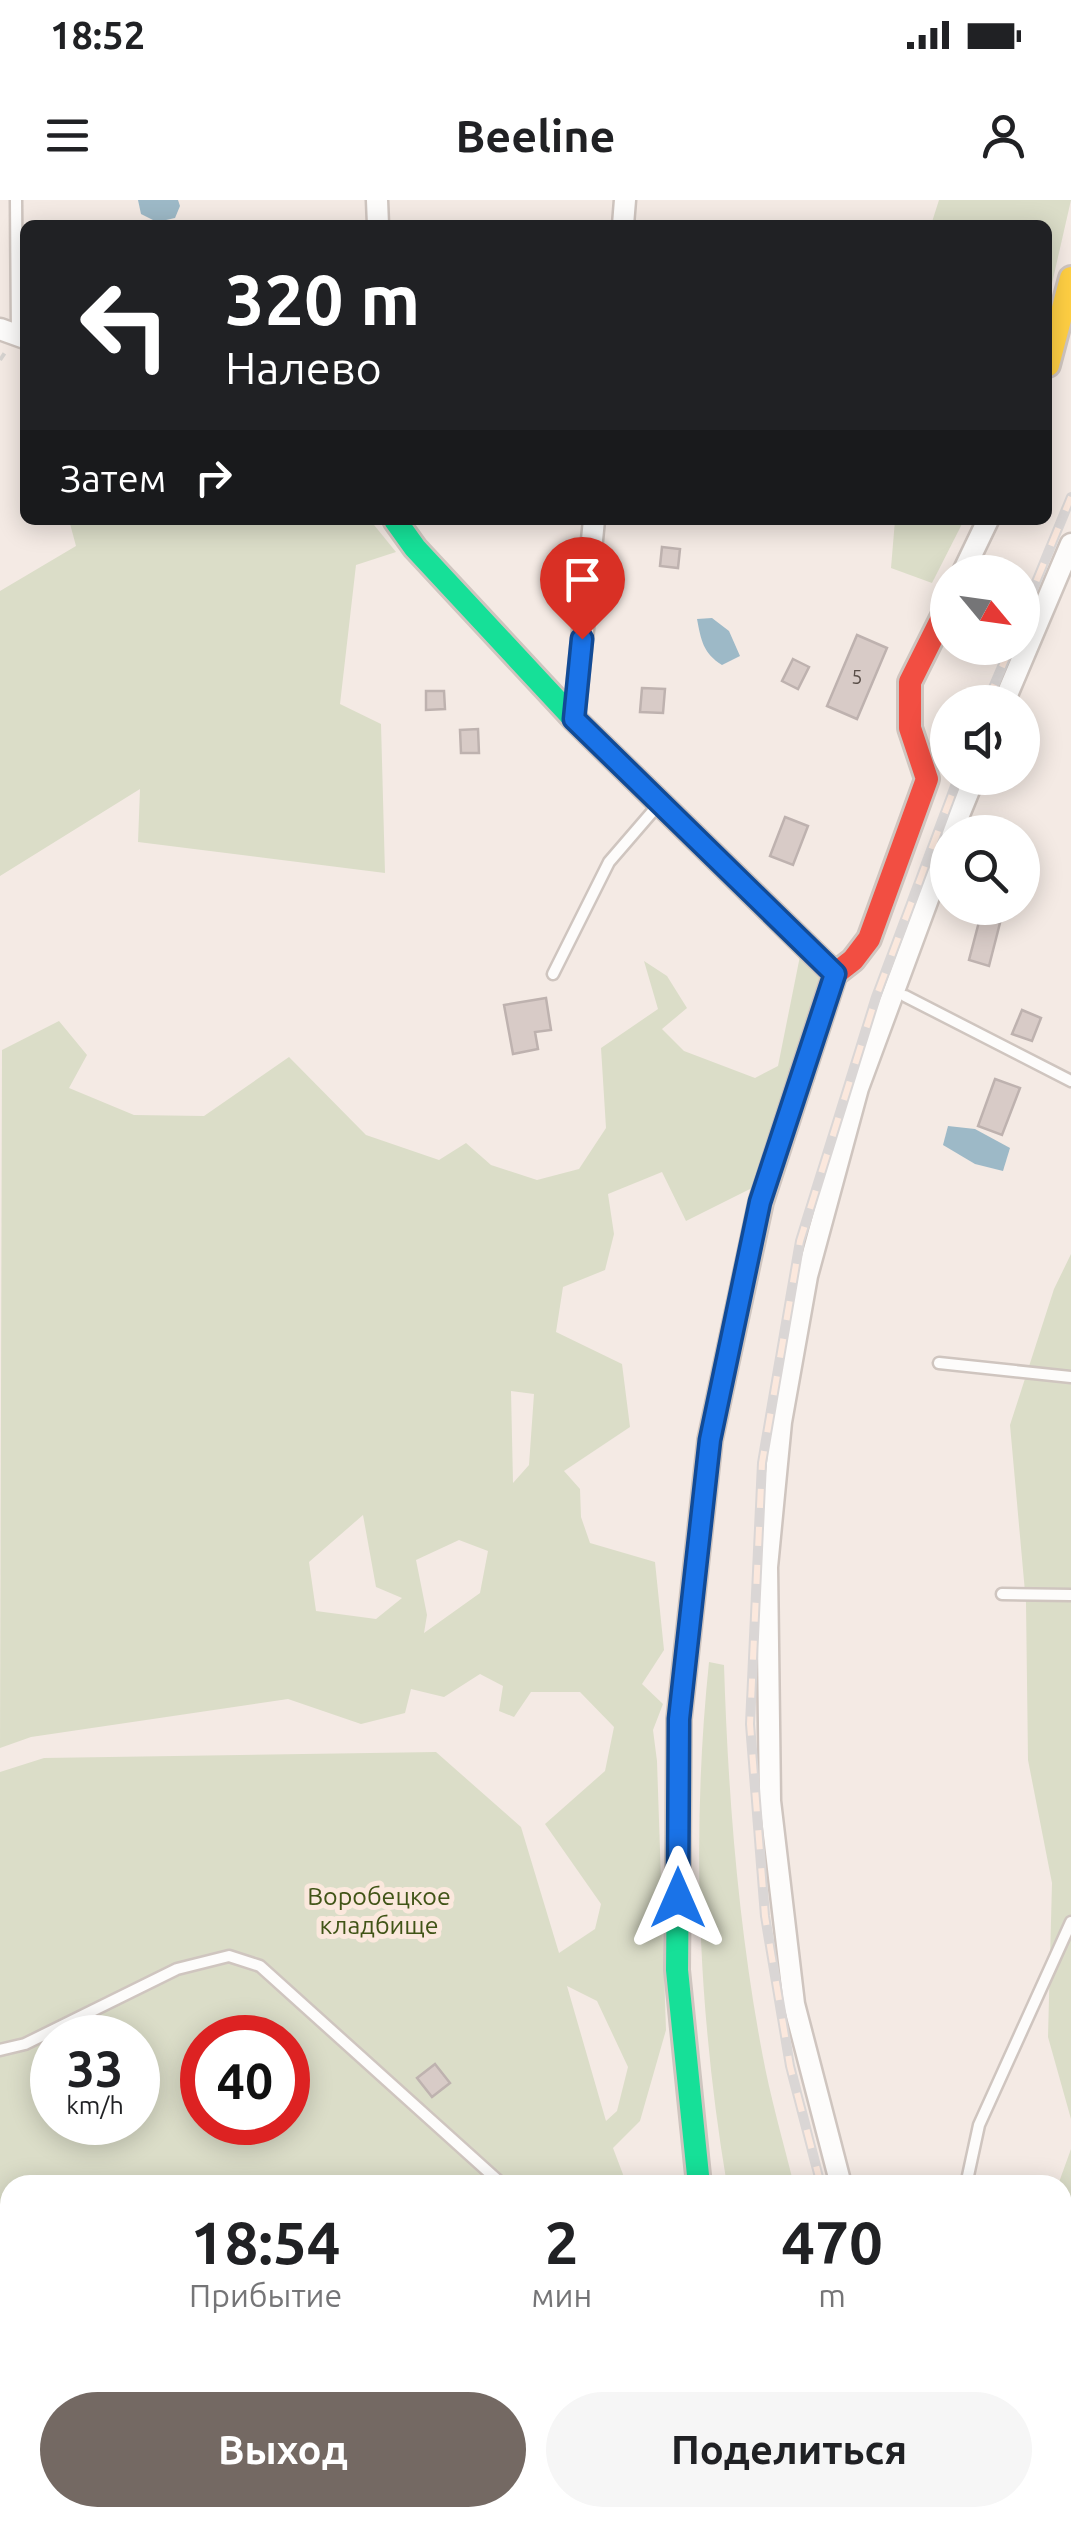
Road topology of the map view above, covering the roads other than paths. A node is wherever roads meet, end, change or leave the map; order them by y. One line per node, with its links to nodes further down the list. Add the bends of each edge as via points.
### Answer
1 (16, 200): 3 (lane)
2 (1071, 278): 4 (street)
3 (14, 334)
4 (1052, 350)
5 (399, 525): 12 (street)
6 (593, 525): 12 (street)
7 (986, 525): 9 (street)
8 (1071, 544): 11 (street)
9 (971, 555)
10 (930, 642): 16 (street, via 910,682 910,728 927,779 869,939)
11 (1011, 685)
12 (574, 719): 13 (street)
13 (660, 803): 15 (lane, via 609,862); 16 (street)
14 (930, 893): 27 (street, via 858,1088 807,1276 781,1422 767,1567 770,1802 794,2004)
15 (552, 974)
16 (835, 974): 26 (street, via 760,1202 710,1440 679,1719 677,1970)
17 (905, 996): 18 (lane)
18 (1071, 1081)
19 (939, 1363): 20 (lane)
20 (1071, 1377)
21 (1002, 1594): 22 (lane)
22 (1071, 1596)
23 (1071, 1922): 28 (lane, via 979,2125)
24 (0, 2050): 25 (lane, via 25,2044 177,1968 230,1956 260,1966)
25 (492, 2175)
26 (698, 2175)
27 (838, 2175)
28 (968, 2175)

